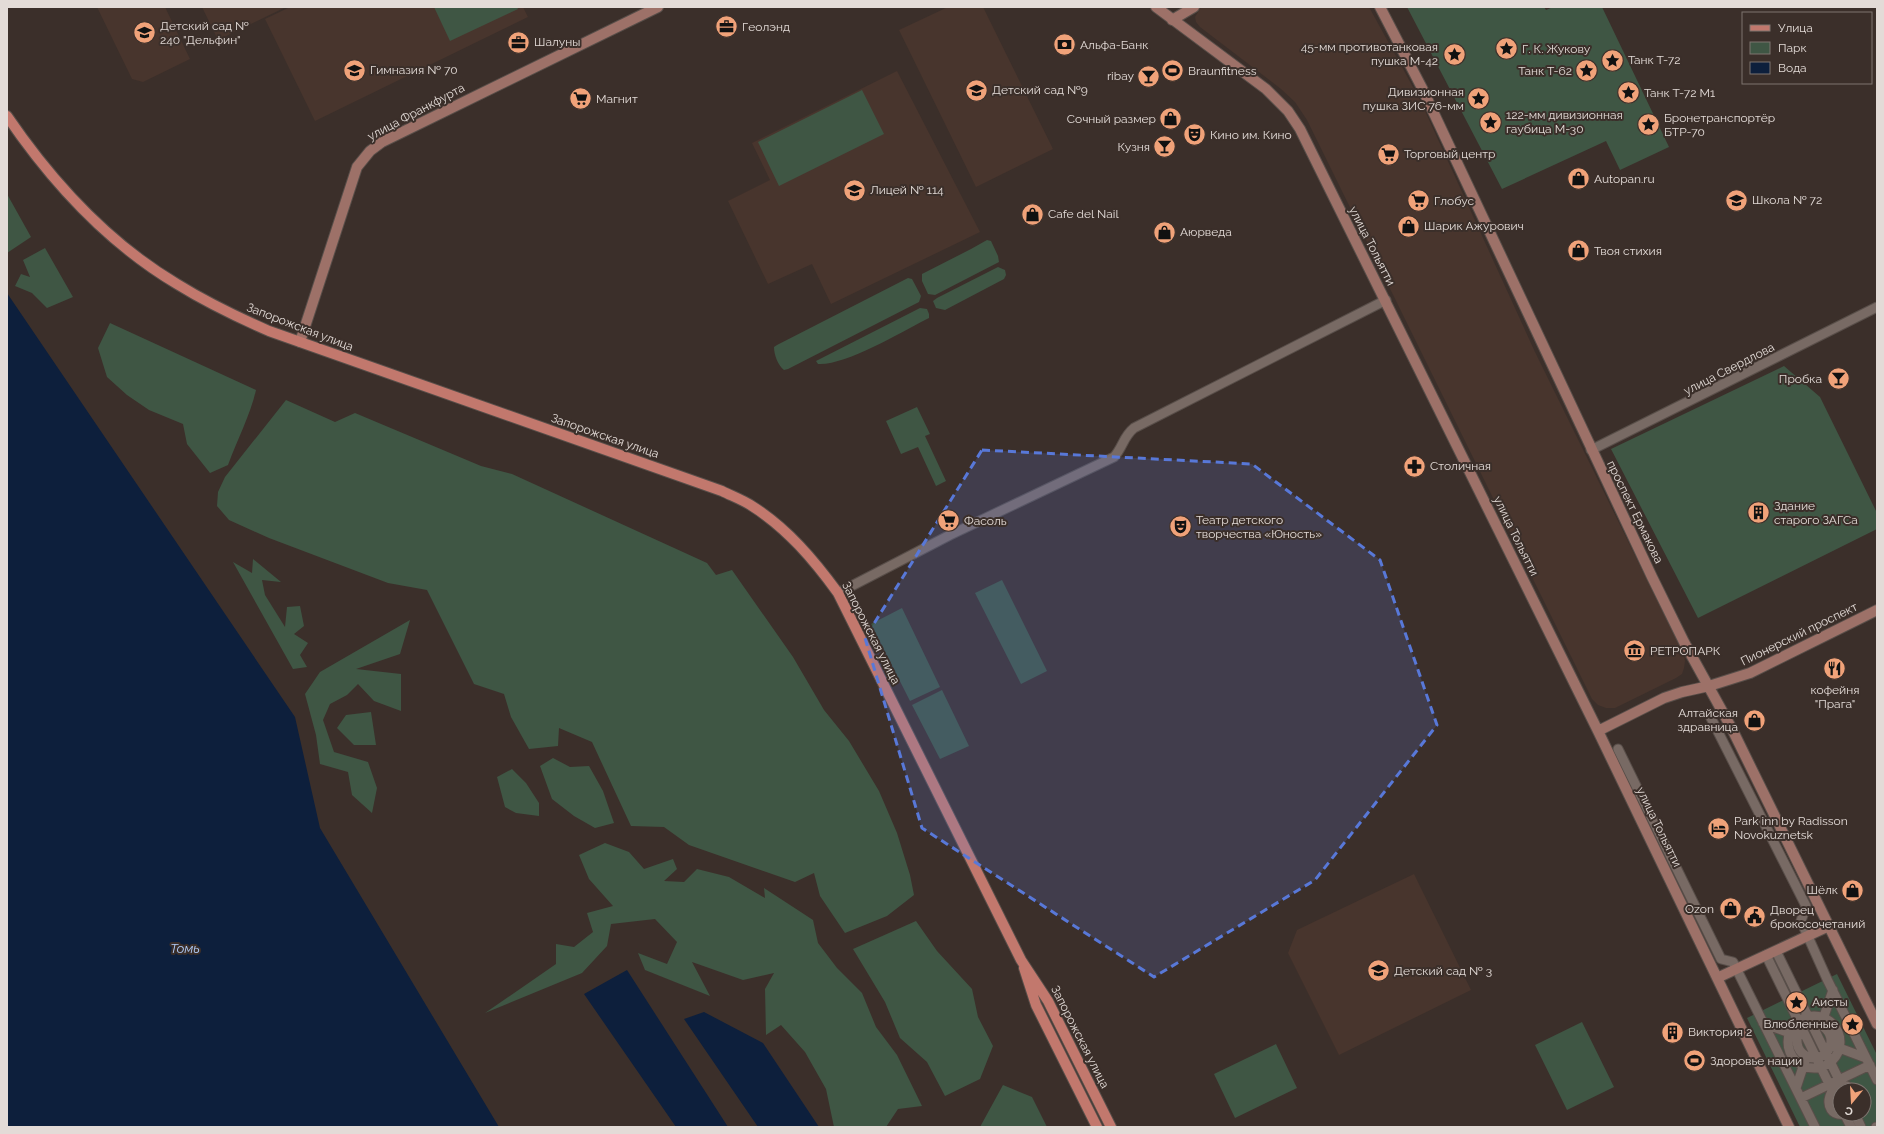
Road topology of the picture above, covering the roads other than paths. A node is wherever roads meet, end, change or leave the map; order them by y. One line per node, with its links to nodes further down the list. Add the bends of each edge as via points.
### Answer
1 (658, 7): 9 (street, улица Франкфурта, via 382,142 370,151 357,167)
2 (1156, 7): 5 (street, улица Тольятти)
3 (1194, 7): 5 (street)
4 (1380, 7): 10 (street, проспект Ермакова, via 1422,88)
5 (1172, 20): 7 (street, улица Тольятти, via 1266,89 1288,111 1300,129)
6 (7, 116): 9 (main road, Запорожская улица, via 51,176 82,210 125,248 176,284 230,313)
7 (1386, 300): 11 (street, via 1134,428 1125,435 1114,457 950,534); 15 (street, улица Тольятти)
8 (1877, 308): 10 (street, улица Свердлова)
9 (300, 342): 11 (main road, Запорожская улица, via 722,491 752,506 781,528 810,557)
10 (1591, 450): 13 (street, проспект Ермакова, via 1684,642)
11 (838, 593): 20 (main road, Запорожская улица)
12 (1877, 610): 13 (street, Пионерский проспект, via 1750,673)
13 (1709, 686): 15 (street, Пионерский проспект, via 1664,698); 17 (street, проспект Ермакова)
14 (1709, 714): 18 (street, via 1806,906 1801,921)
15 (1598, 730): 22 (street, улица Тольятти)
16 (1618, 750): 21 (street, via 1721,959 1733,962)
17 (1829, 926): 18 (street); 26 (street, проспект Ермакова)
18 (1808, 935): 19 (street); 23 (street)
19 (1771, 953): 21 (street); 24 (street); 28 (street)
20 (1021, 960): 46 (main road, Запорожская улица, via 1036,1005); 47 (main road, Запорожская улица, via 1044,994)
21 (1737, 969): 22 (street); 25 (street)
22 (1717, 978): 48 (street, улица Тольятти)
23 (1833, 990): 24 (street); 27 (street)
24 (1816, 1021): 28 (street); 29 (street, via 1832,1022); 31 (street)
25 (1763, 1023): 28 (street); 34 (street)
26 (1877, 1024)
27 (1850, 1025): 29 (street); 36 (street)
28 (1797, 1030): 30 (street); 32 (street, via 1788,1043); 35 (street)
29 (1833, 1032): 31 (street, via 1840,1039)
30 (1799, 1049): 32 (street); 33 (street)
31 (1832, 1049): 35 (street); 36 (street); 37 (street); 37 (street, via 1836,1056)
32 (1790, 1053): 34 (street); 38 (street)
33 (1806, 1056): 35 (street); 38 (street)
34 (1780, 1057): 43 (street)
35 (1816, 1058): 39 (street)
36 (1868, 1061): 40 (street); 41 (street)
37 (1830, 1062): 39 (street); 41 (street)
38 (1803, 1065): 39 (street); 43 (street)
39 (1821, 1067): 42 (street)
40 (1877, 1080)
41 (1840, 1082)
42 (1831, 1087): 44 (street); 45 (street, via 1828,1098)
43 (1796, 1088): 44 (street)
44 (1801, 1098): 49 (street)
45 (1832, 1110)
46 (1097, 1127)
47 (1111, 1127)
48 (1789, 1127)
49 (1815, 1127)

